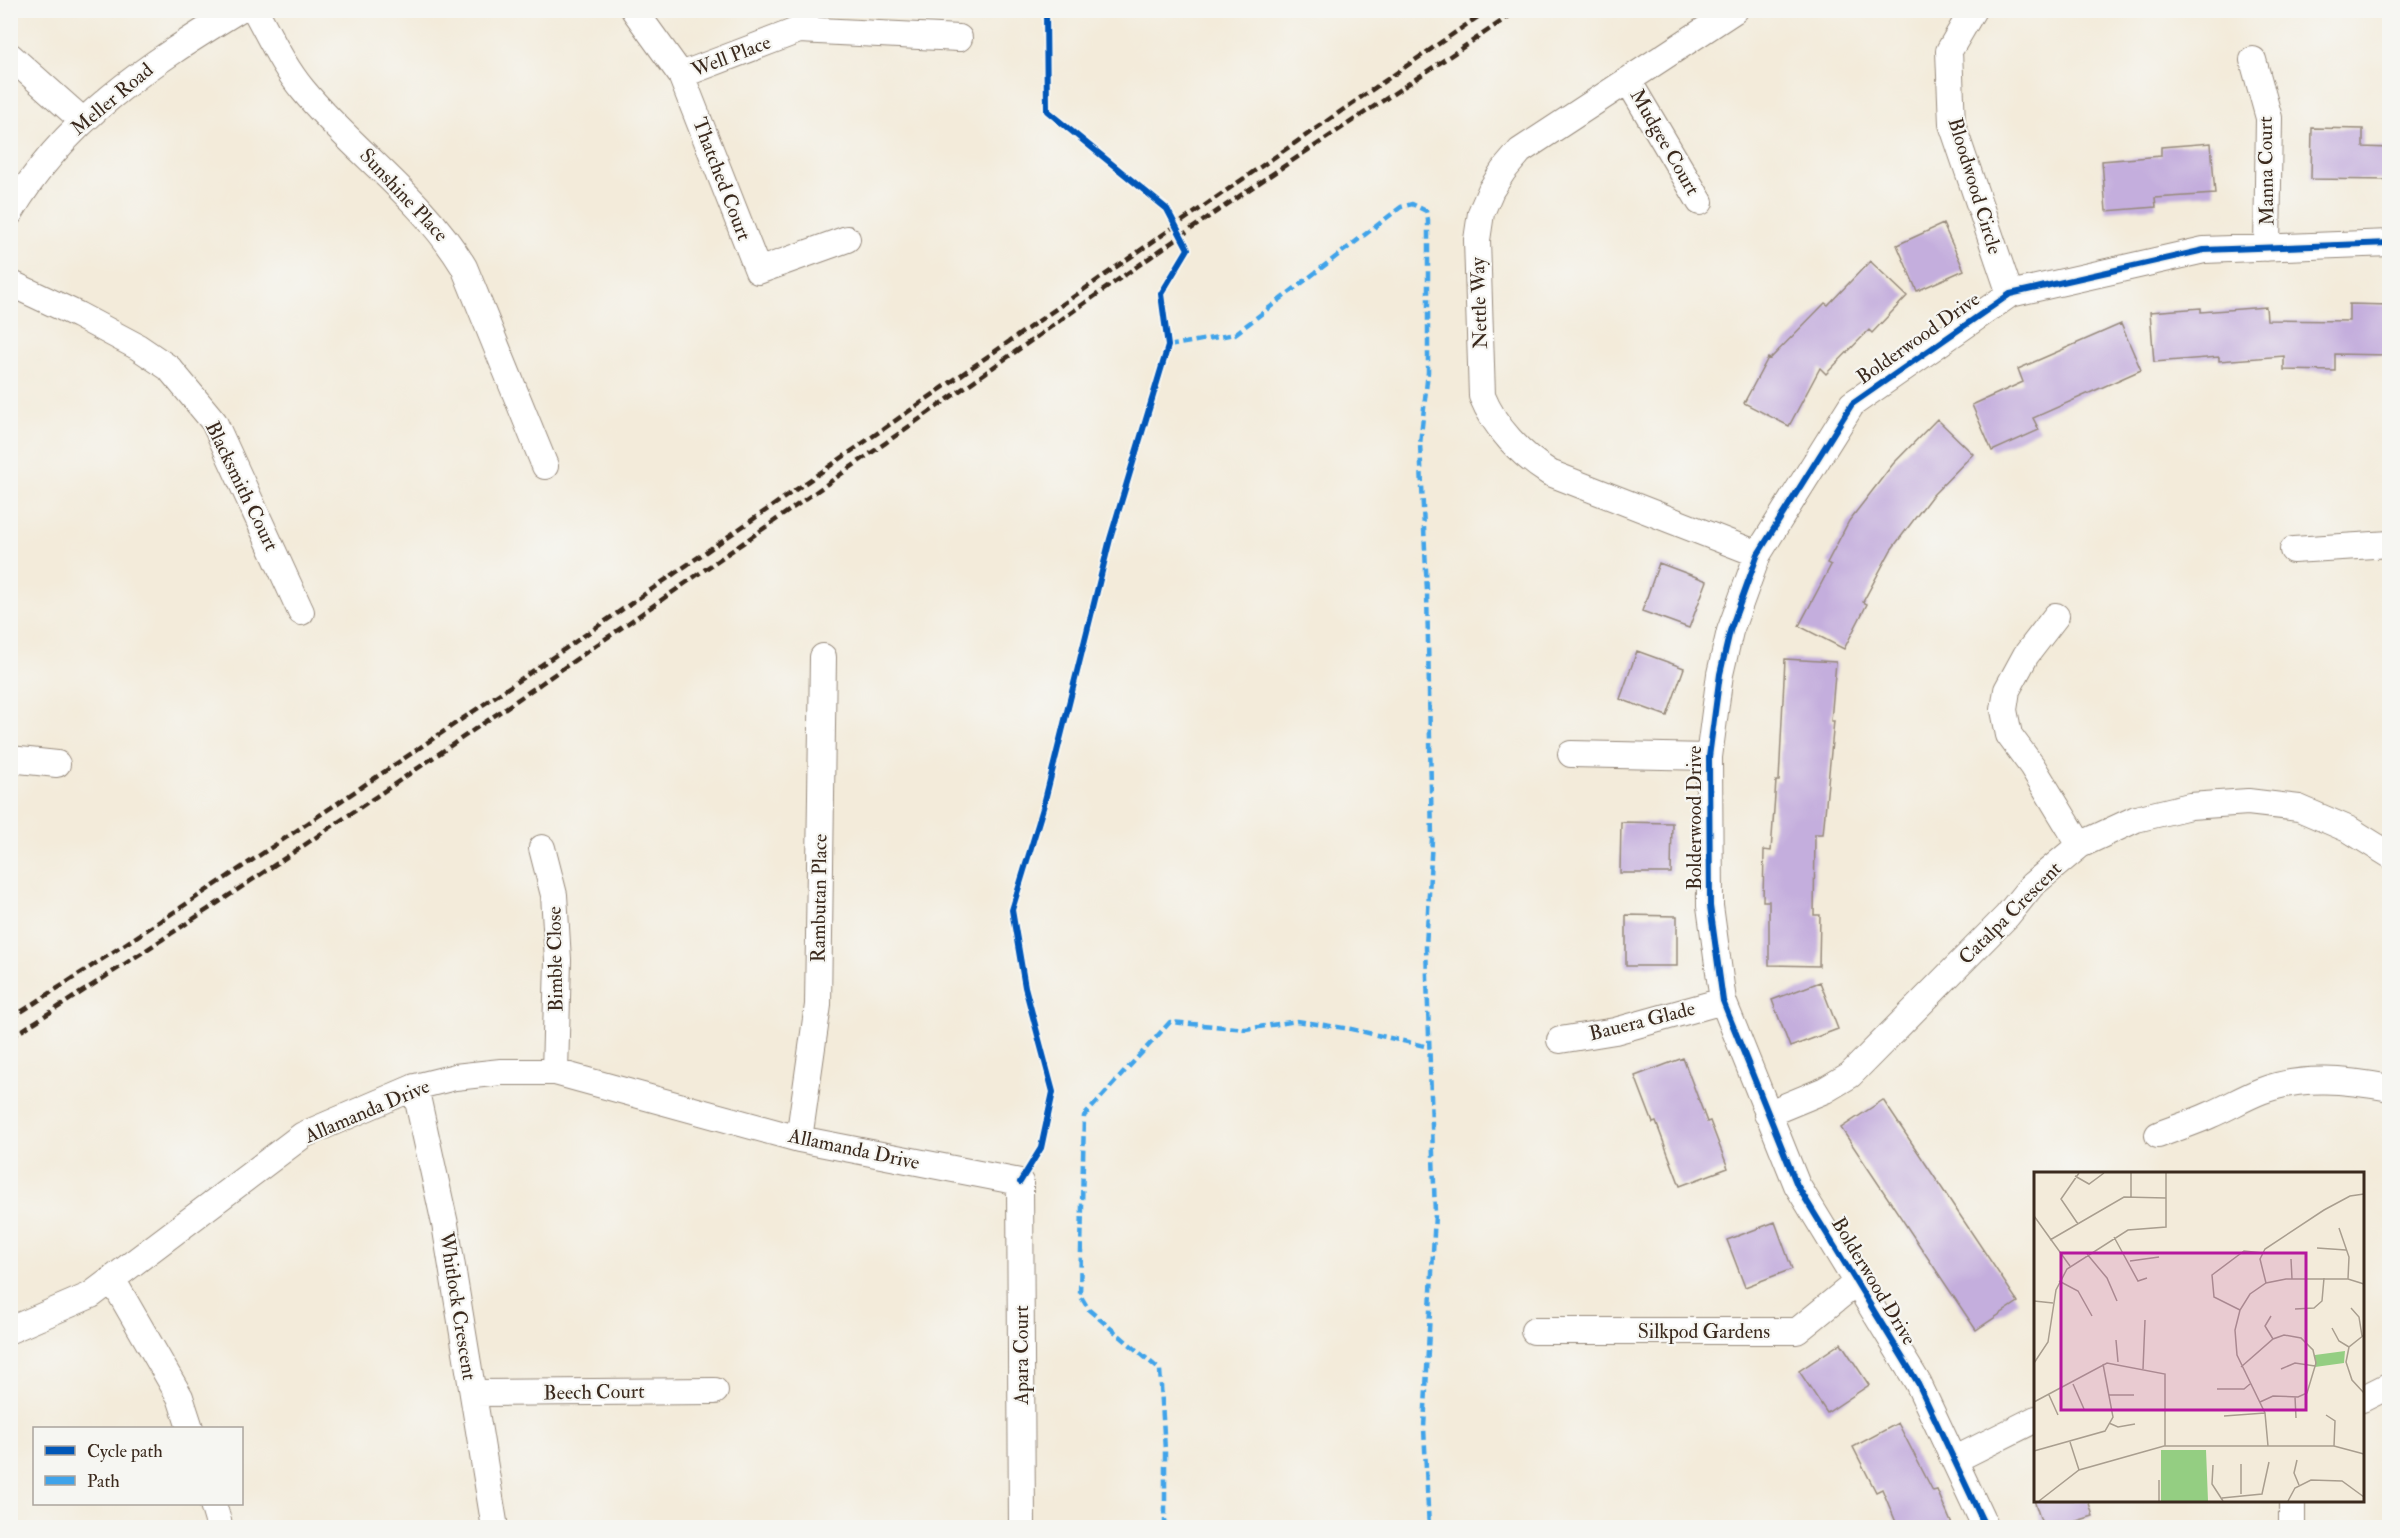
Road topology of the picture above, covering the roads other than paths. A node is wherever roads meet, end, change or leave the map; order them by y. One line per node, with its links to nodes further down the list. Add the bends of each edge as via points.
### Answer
1 (238, 10): 11 (street, Meller Road, via 143,71)
2 (255, 10): 19 (street, Sunshine Place, via 302,89 448,240 464,267)
3 (634, 10): 9 (street, Thatched Court)
4 (1735, 10): 10 (street, Nettle Way)
5 (1973, 10): 18 (street, Bloodwood Circle, via 1949,51 1952,124)
6 (959, 38): 9 (street, Well Place, via 799,30)
7 (10, 56): 11 (street)
8 (2253, 60): 16 (street, Manna Court, via 2269,118)
9 (681, 75): 14 (street, Thatched Court, via 758,271)
10 (1629, 82): 12 (street, Mudgee Court); 22 (street, Nettle Way, via 1520,151 1491,190 1481,213 1477,240 1482,396 1502,430 1529,459 1550,473)
11 (83, 121): 13 (street, Meller Road, via 54,151)
12 (1700, 202)
13 (10, 213)
14 (846, 239)
15 (2390, 243): 16 (street, Bolderwood Drive)
16 (2267, 248): 18 (street, Bolderwood Drive, via 2204,250)
17 (10, 283): 23 (street, Blacksmith Court, via 138,347 169,368 214,422)
18 (2010, 294): 22 (street, Bolderwood Drive, via 1852,404)
19 (545, 466)
20 (2390, 544): 21 (street)
21 (2293, 550)
22 (1758, 554): 27 (street, Bolderwood Drive, via 1727,642)
23 (301, 612)
24 (2056, 616): 30 (street, via 2026,655 2007,690 2004,710 2009,735)
25 (823, 657): 40 (street, Rambutan Place, via 818,1005)
26 (1571, 754): 27 (street)
27 (1709, 757): 33 (street, Bolderwood Drive, via 1710,906)
28 (10, 759): 29 (street)
29 (57, 764)
30 (2080, 845): 32 (street, Catalpa Crescent, via 2136,819 2190,806 2248,802 2299,808 2350,830); 38 (street, Catalpa Crescent, via 2032,885 2007,916 1850,1075)
31 (542, 848): 35 (street, Bimble Close, via 554,895 558,960)
32 (2390, 855)
33 (1723, 1001): 34 (street, Bauera Glade, via 1615,1031); 38 (street, Bolderwood Drive)
34 (1560, 1040)
35 (555, 1072): 36 (street, Allamanda Drive, via 501,1072); 40 (street, Allamanda Drive)
36 (415, 1087): 42 (street, Allamanda Drive, via 303,1135); 48 (street, Whitlock Crescent, via 445,1224)
37 (2390, 1088): 39 (street, via 2329,1080 2298,1082 2262,1090)
38 (1767, 1114): 43 (street, Bolderwood Drive, via 1797,1185)
39 (2158, 1135)
40 (799, 1138): 41 (street, Allamanda Drive)
41 (1020, 1182): 57 (street, Apara Court)
42 (112, 1279): 44 (street, Allamanda Drive, via 90,1294); 51 (street, via 180,1396)
43 (1856, 1283): 45 (street, Silkpod Gardens, via 1797,1331); 52 (street, Bolderwood Drive, via 1917,1383)
44 (10, 1330)
45 (1534, 1331)
46 (2390, 1385): 49 (street)
47 (715, 1391): 48 (street, Beech Court)
48 (473, 1393): 56 (street, Whitlock Crescent)
49 (2364, 1398)
50 (2034, 1420): 52 (street)
51 (190, 1427)
52 (1954, 1460): 58 (street, Bolderwood Drive)
53 (2292, 1502): 59 (street)
54 (214, 1505): 55 (street)
55 (220, 1527)
56 (495, 1527)
57 (1022, 1527)
58 (1986, 1527)
59 (2292, 1527)

